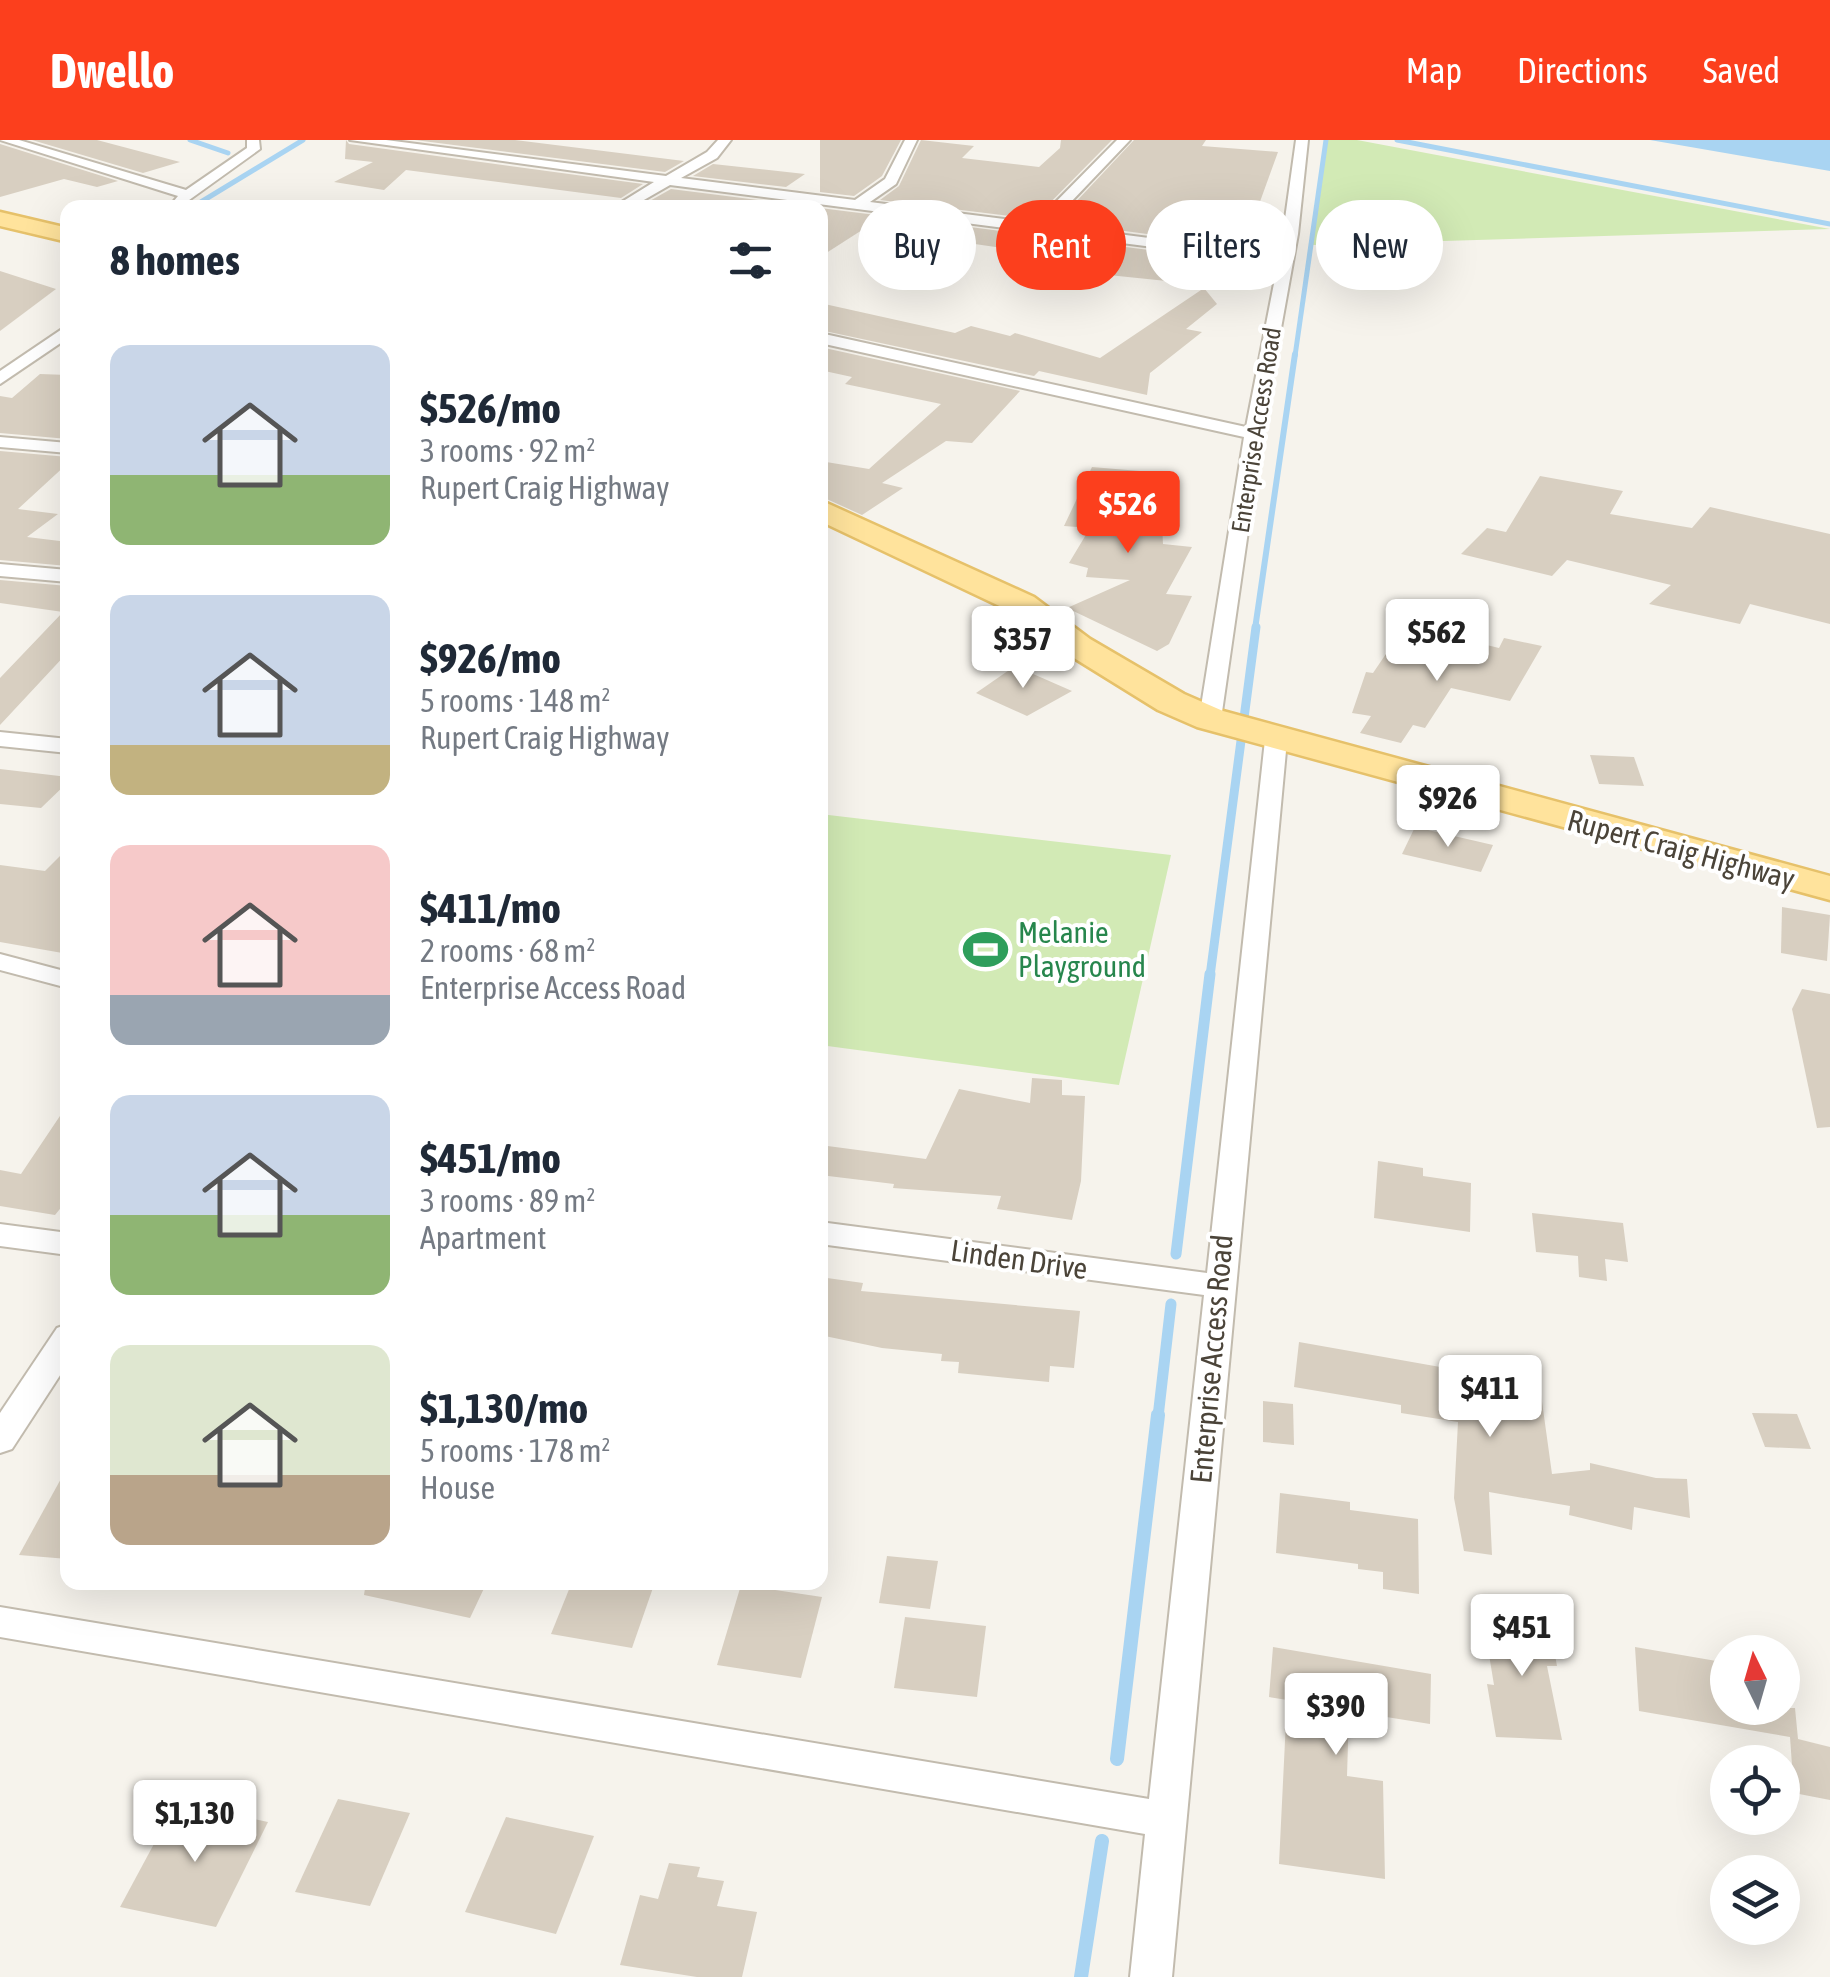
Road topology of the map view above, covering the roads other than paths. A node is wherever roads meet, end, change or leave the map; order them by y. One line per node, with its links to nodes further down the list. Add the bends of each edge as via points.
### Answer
1 (5, 140): 11 (street)
2 (253, 140): 11 (street, via 254,149 239,164)
3 (356, 140): 9 (street)
4 (516, 140): 9 (street)
5 (724, 140): 10 (street, via 712,155)
6 (911, 140): 16 (street, via 892,180)
7 (1124, 140): 17 (street)
8 (1302, 140): 18 (street, Enterprise Access Road)
9 (487, 155): 10 (street)
10 (665, 180): 13 (street); 14 (street)
11 (187, 194): 12 (street)
12 (180, 200)
13 (632, 200)
14 (827, 200)
15 (828, 200): 19 (street)
16 (864, 200)
17 (1065, 200)
18 (1294, 200)
19 (858, 204)
20 (0, 219): 21 (main road)
21 (60, 233)
22 (1279, 290): 26 (street, Enterprise Access Road)
23 (60, 336): 25 (street)
24 (828, 340): 26 (street)
25 (0, 379)
26 (1253, 434): 32 (street, Enterprise Access Road)
27 (0, 442): 28 (street)
28 (60, 447)
29 (828, 513): 32 (main road, Rupert Craig Highway, via 1022,604 1078,646)
30 (0, 570): 31 (street)
31 (60, 575)
32 (1210, 719): 34 (main road, Rupert Craig Highway)
33 (0, 739): 35 (street)
34 (1276, 740): 36 (main road, Rupert Craig Highway); 42 (street, Enterprise Access Road)
35 (60, 745)
36 (1830, 888)
37 (0, 962): 38 (street)
38 (60, 978)
39 (828, 1234): 42 (street, Linden Drive)
40 (0, 1235): 41 (street)
41 (60, 1243)
42 (1218, 1286): 46 (street, Enterprise Access Road)
43 (60, 1348): 44 (street)
44 (0, 1440)
45 (0, 1622): 46 (street)
46 (1169, 1820): 47 (street, Enterprise Access Road)
47 (1152, 1977)

